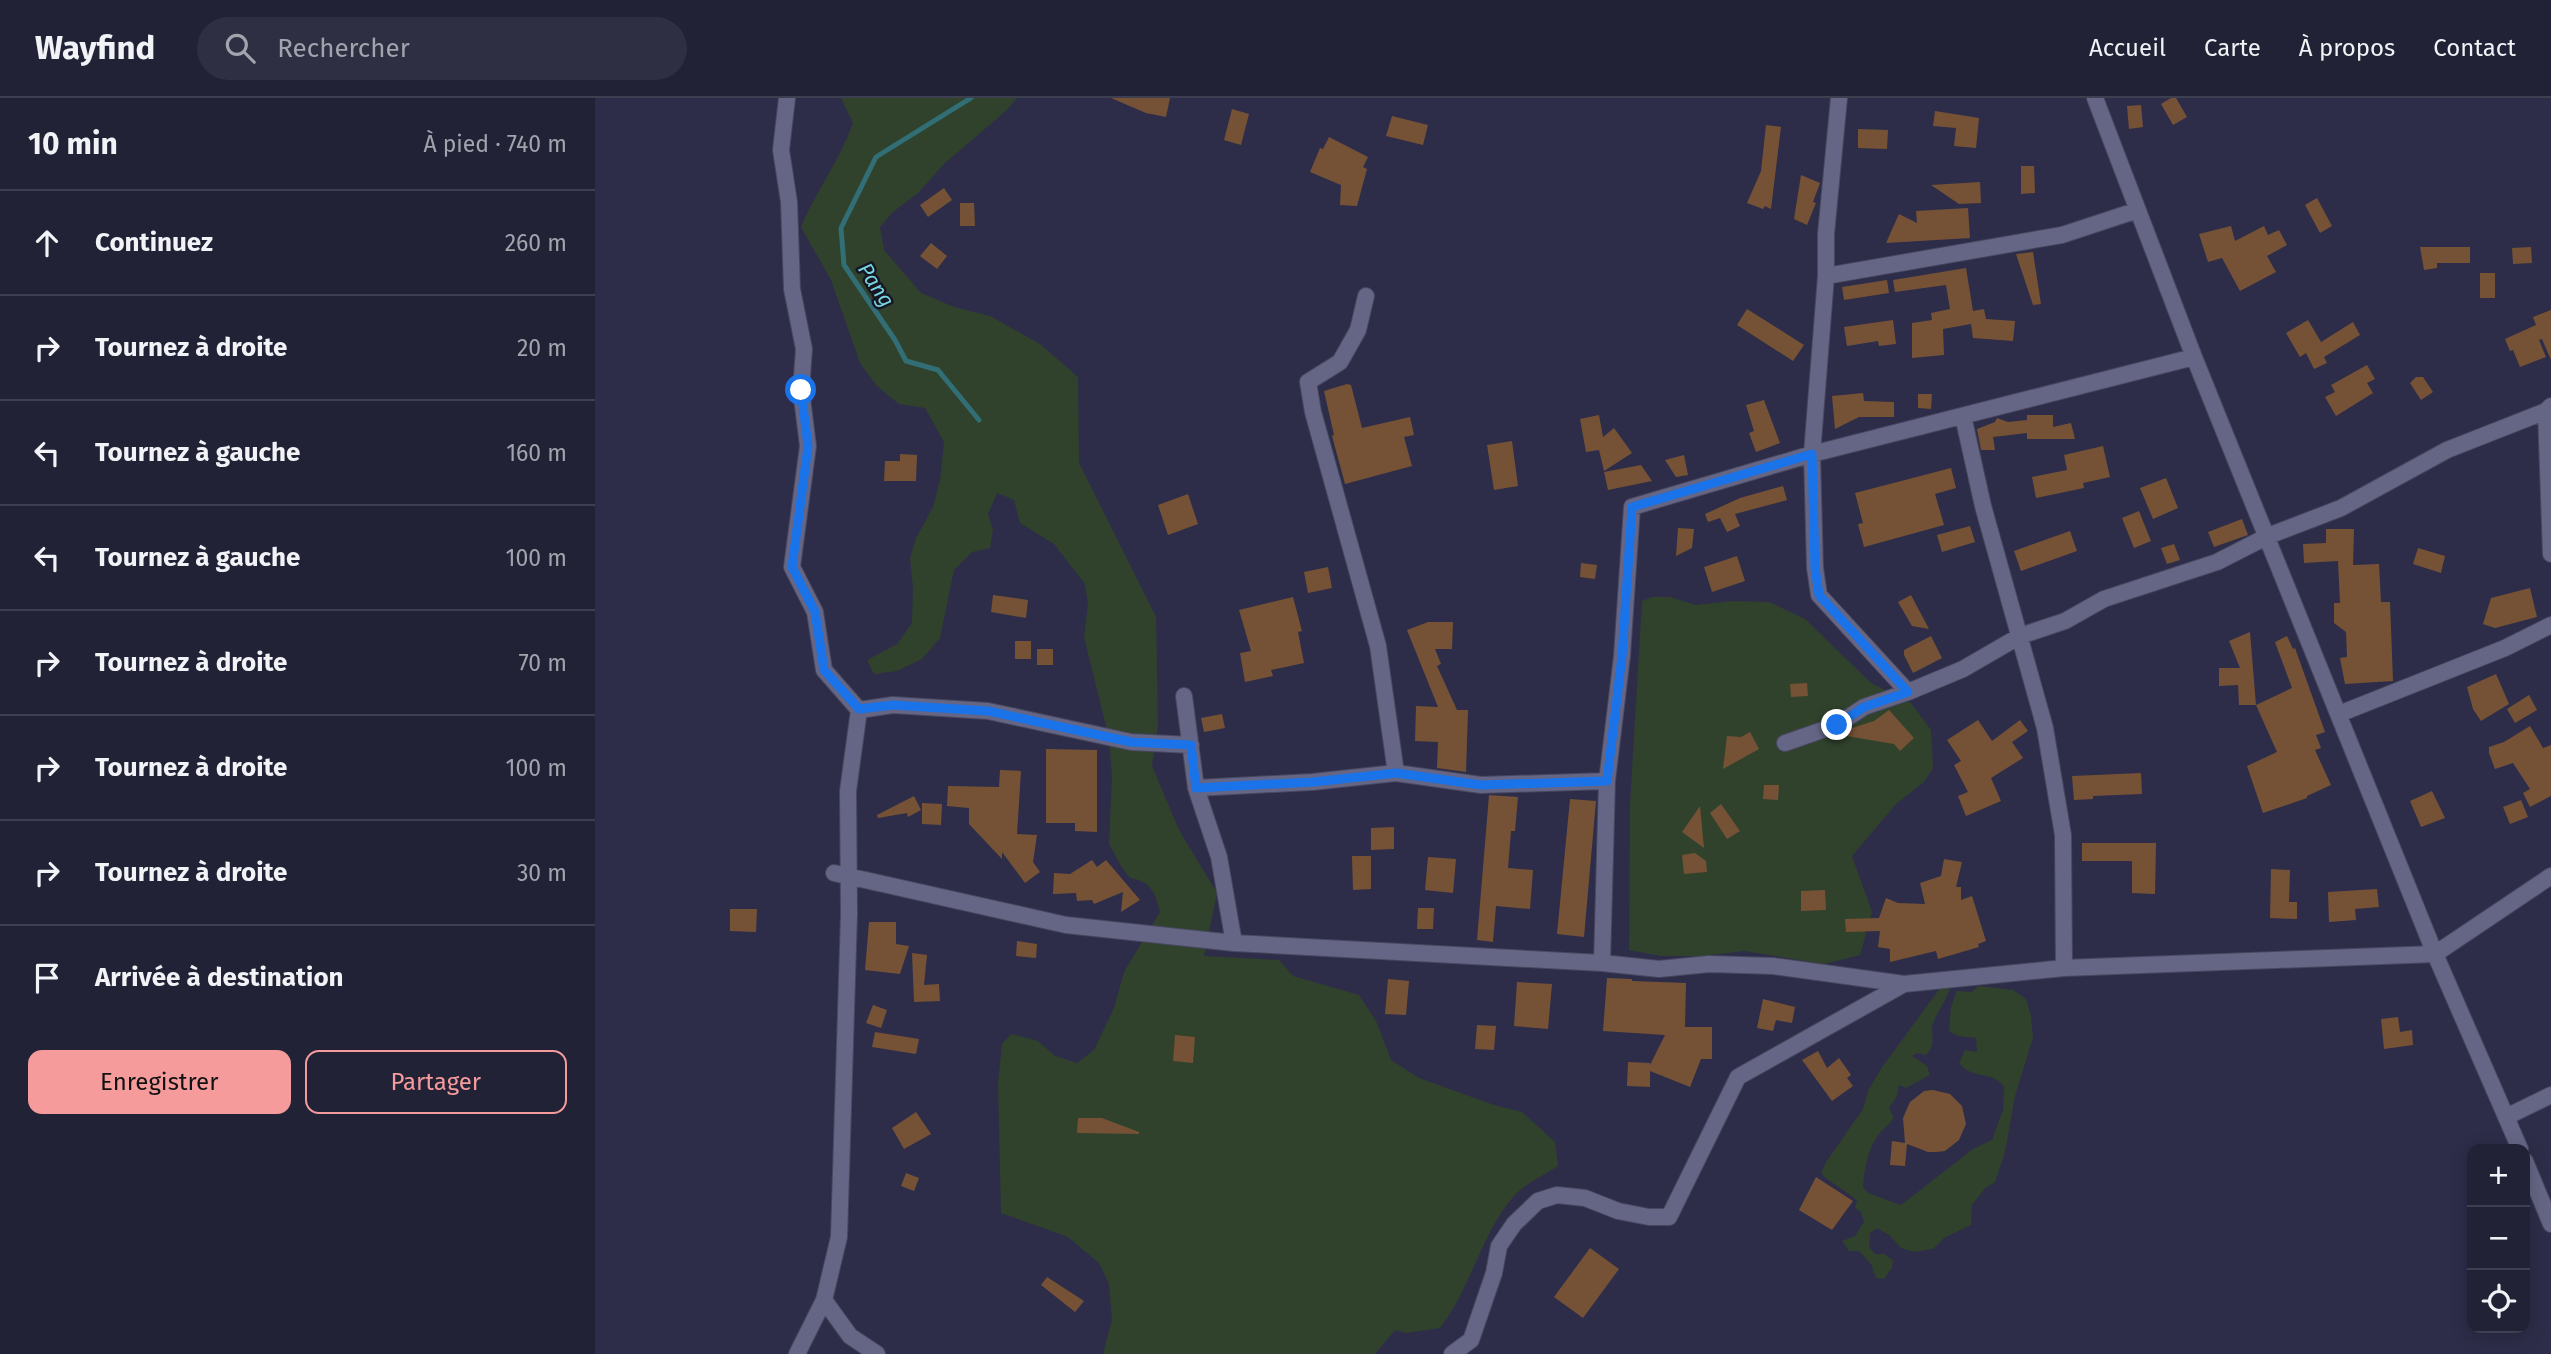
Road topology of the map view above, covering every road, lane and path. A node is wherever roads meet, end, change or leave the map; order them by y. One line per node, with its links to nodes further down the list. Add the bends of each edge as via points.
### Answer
1 (787, 98): 17 (street, via 781,150 789,202 792,289 804,349 801,390 808,446 792,567 815,612 824,670)
2 (1839, 98): 5 (street)
3 (2095, 98): 4 (street)
4 (2138, 210): 5 (street, via 2062,235); 7 (street)
5 (1826, 276): 10 (street)
6 (1366, 296): 21 (street, via 1358,330 1340,362 1308,382 1378,646)
7 (2194, 357): 9 (street); 11 (street)
8 (2549, 408): 11 (street, via 2447,450 2341,508); 12 (street)
9 (1963, 416): 10 (street); 14 (street)
10 (1812, 454): 15 (street, via 1819,595); 22 (street, via 1632,507 1622,656)
11 (2268, 536): 14 (street, via 2217,562 2104,599 2065,621); 18 (street)
12 (2551, 554)
13 (2551, 625): 18 (street)
14 (2020, 636): 15 (street, via 1963,669); 29 (street, via 2045,728 2063,835)
15 (1908, 692): 19 (street)
16 (1184, 696): 20 (street)
17 (859, 709): 20 (street, via 893,705 988,711 1131,742); 24 (street)
18 (2339, 714): 27 (street)
19 (1785, 743)
20 (1191, 745): 23 (street)
21 (1396, 773): 22 (street, via 1481,785); 23 (street)
22 (1607, 781): 28 (street)
23 (1196, 788): 26 (street, via 1219,857)
24 (842, 874): 26 (street, via 1066,925); 36 (street, via 839,1237)
25 (2551, 876): 27 (street)
26 (1234, 943): 28 (street)
27 (2435, 954): 29 (street); 32 (street)
28 (1602, 963): 30 (street, via 1659,969 1709,964 1773,966)
29 (2064, 968): 30 (street)
30 (1904, 984): 39 (street, via 1738,1077 1669,1217 1618,1211 1585,1198 1557,1195 1538,1201 1499,1246 1471,1340)
31 (2551, 1095): 32 (street)
32 (2506, 1117): 33 (street)
33 (2518, 1144)
34 (2530, 1173): 35 (street)
35 (2551, 1224)
36 (824, 1300): 37 (street); 38 (street, via 850,1336)
37 (797, 1354)
38 (877, 1354)
39 (1452, 1354)

